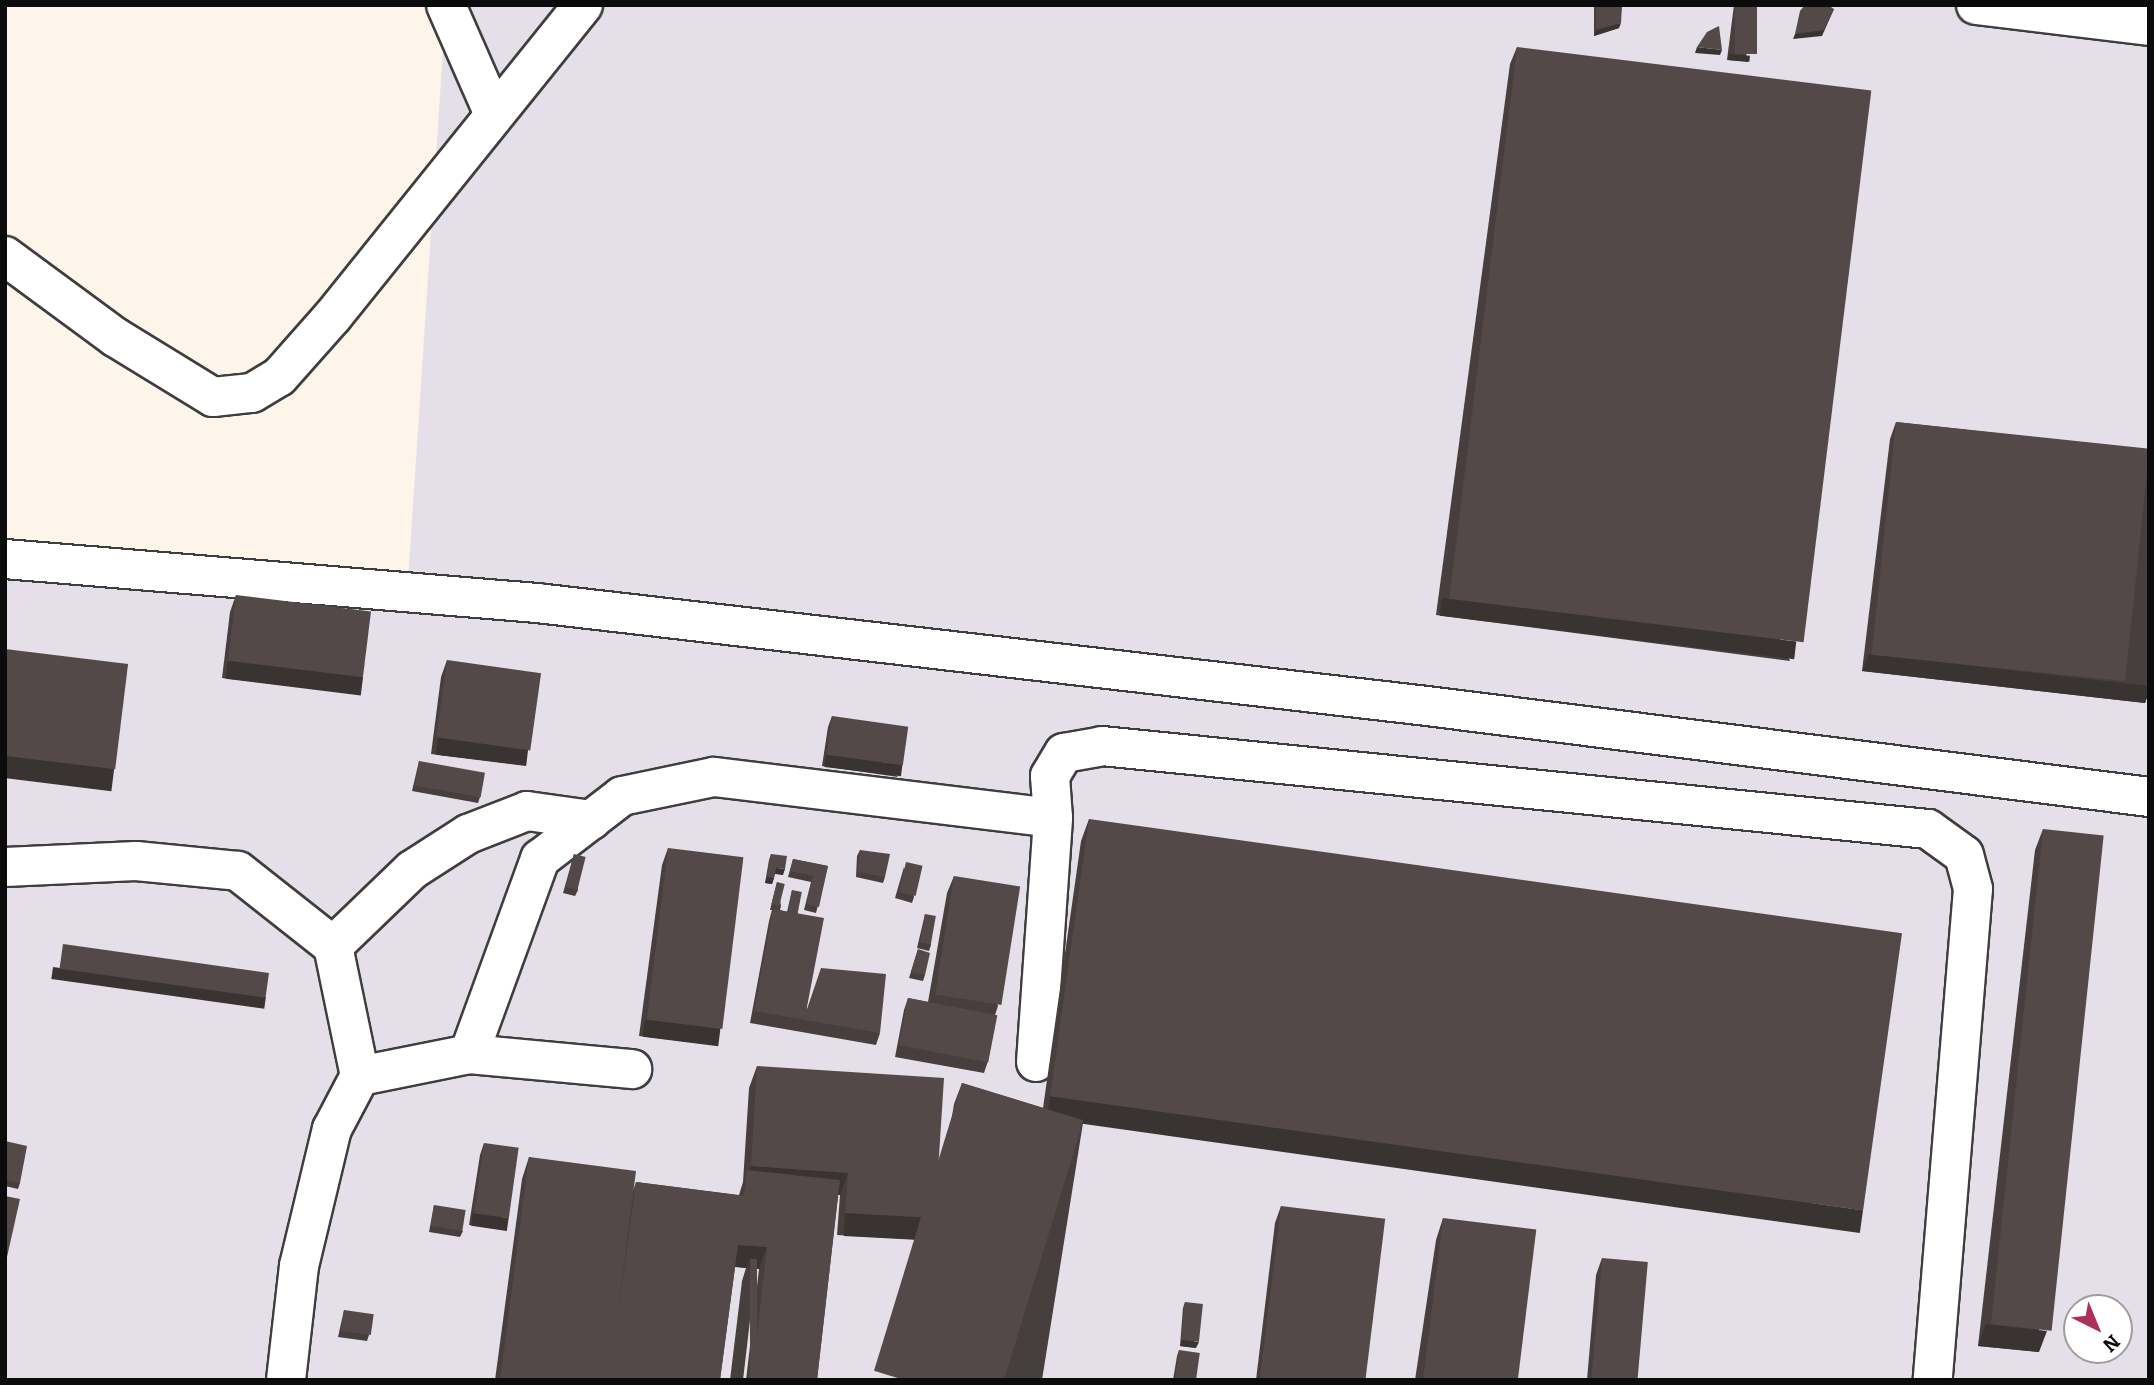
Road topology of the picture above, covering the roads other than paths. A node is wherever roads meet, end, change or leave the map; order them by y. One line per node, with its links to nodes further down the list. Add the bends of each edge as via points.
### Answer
1 (446, 5): 5 (street)
2 (583, 5): 5 (street)
3 (1976, 5): 4 (street)
4 (2149, 26)
5 (493, 112): 6 (street, via 333,316 279,377 252,393 213,397 115,337)
6 (5, 256)
7 (5, 559): 8 (street, via 537,603 1419,705)
8 (2149, 797)
9 (1053, 818): 10 (street, via 714,777 622,796); 14 (street); 18 (street, via 1050,776 1064,753 1102,746 1928,829 1964,855 1973,889)
10 (591, 820): 12 (street, via 527,811 468,834 412,870); 13 (street, via 540,859)
11 (5, 867): 12 (street, via 136,861 238,871)
12 (333, 946): 16 (street)
13 (470, 1054): 15 (street); 16 (street)
14 (1036, 1062)
15 (632, 1069)
16 (360, 1076): 17 (street, via 332,1129 299,1266)
17 (286, 1380)
18 (1933, 1380)

